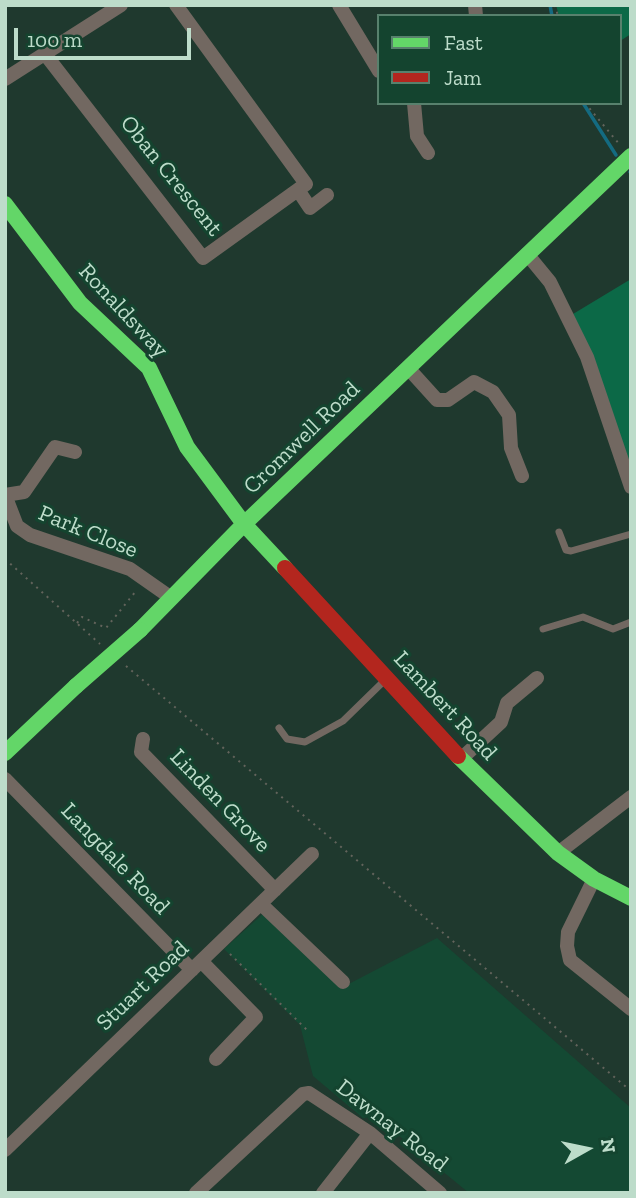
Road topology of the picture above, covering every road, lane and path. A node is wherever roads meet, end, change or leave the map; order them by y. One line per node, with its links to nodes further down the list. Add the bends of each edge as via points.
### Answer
1 (121, 5): 4 (street)
2 (176, 5): 11 (street, via 306,184)
3 (339, 5): 5 (street)
4 (45, 54): 6 (street); 11 (street, Oban Crescent, via 203,258)
5 (377, 68)
6 (5, 79)
7 (414, 105): 10 (street, via 417,136)
8 (587, 105): 9 (path)
9 (626, 151): 14 (street, Cromwell Road)
10 (428, 153)
11 (298, 191): 12 (street, via 310,208)
12 (327, 195)
13 (5, 204): 20 (street, Ronaldsway, via 80,303 149,368 187,447)
14 (527, 254): 15 (street, Cromwell Road); 18 (street, via 550,282 587,357)
15 (408, 368): 17 (street, via 437,400 448,400 474,382 493,392 509,415 511,447); 20 (street, Cromwell Road)
16 (75, 452): 19 (street, Park Close, via 55,447 24,492)
17 (522, 477)
18 (631, 487)
19 (5, 495): 24 (street, Park Close, via 17,526 30,535 130,569)
20 (244, 524): 25 (street, Cromwell Road); 31 (street, Lambert Road)
21 (559, 533): 22 (lane, via 566,550 571,551)
22 (631, 534)
23 (5, 559): 27 (path)
24 (143, 582): 25 (street, Park Close); 27 (path, via 106,628 82,617)
25 (170, 597): 35 (street, Cromwell Road, bridge)
26 (631, 622): 28 (lane, via 613,629 583,617)
27 (77, 623): 29 (path)
28 (543, 629)
29 (106, 648)
30 (125, 665): 51 (path)
31 (387, 678): 33 (lane, via 343,721 306,742 287,739); 36 (street, Lambert Road)
32 (537, 678): 36 (street, via 507,703 501,722)
33 (279, 728)
34 (143, 739): 42 (street, Linden Grove, via 141,752)
35 (5, 753)
36 (461, 759): 39 (street, Lambert Road)
37 (5, 779): 46 (street, Langdale Road)
38 (631, 797): 39 (street)
39 (558, 853): 41 (street, Lambert Road)
40 (312, 854): 42 (street, Stuart Road)
41 (594, 879): 43 (street, Lambert Road); 48 (street, via 568,932 566,946 570,960)
42 (275, 890): 44 (street, Stuart Road)
43 (631, 898)
44 (261, 904): 45 (street, Stuart Road); 47 (street)
45 (219, 943): 46 (street, Stuart Road); 49 (path)
46 (197, 966): 50 (street, Langdale Road, via 256,1017); 53 (street, Stuart Road)
47 (343, 982)
48 (631, 1009)
49 (307, 1030)
50 (216, 1059)
51 (631, 1091)
52 (370, 1133): 54 (street, Dawnay Road); 55 (street, Dawnay Road, via 316,1095 303,1094); 56 (street)
53 (5, 1150)
54 (439, 1192)
55 (196, 1193)
56 (323, 1193)

